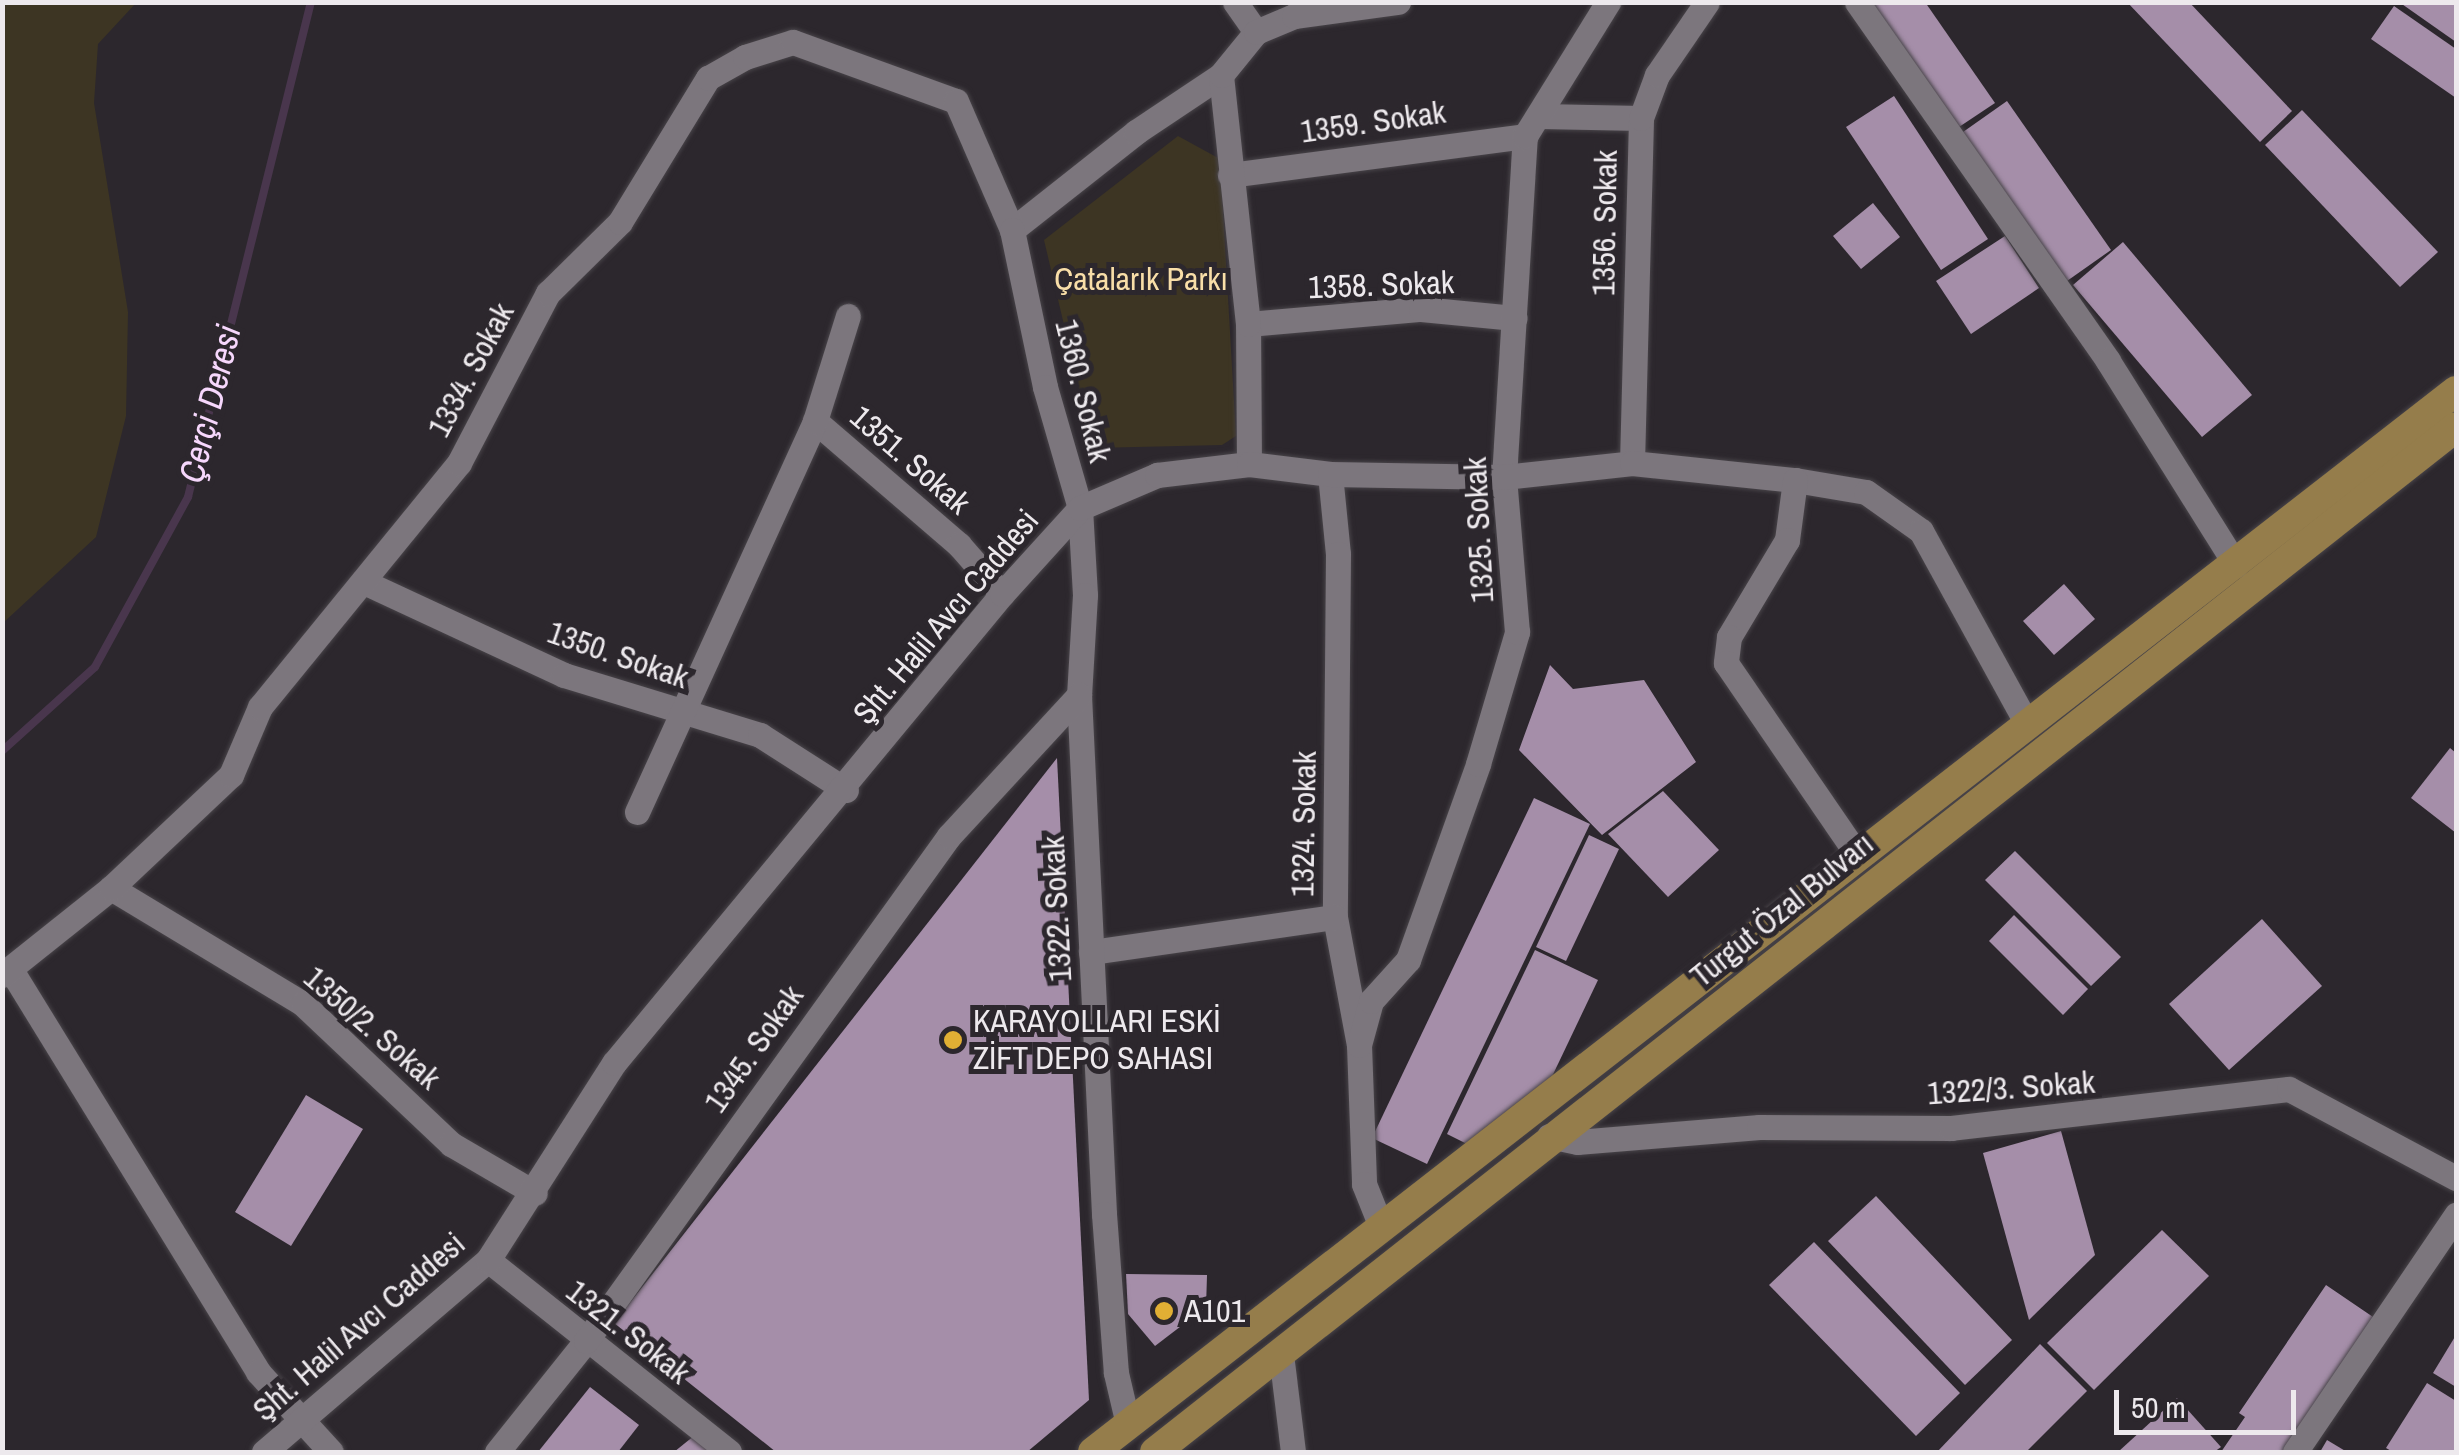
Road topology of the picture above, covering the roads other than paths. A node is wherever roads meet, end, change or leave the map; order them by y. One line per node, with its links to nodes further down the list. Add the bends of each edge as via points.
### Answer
1 (1236, 2): 6 (street)
2 (1398, 2): 6 (street, via 1294,16)
3 (1608, 2): 9 (street, 1325. Sokak)
4 (1707, 2): 8 (street, 1356. Sokak, via 1657,75)
5 (1857, 2): 24 (street, via 2108,361)
6 (1256, 32): 7 (street)
7 (1220, 75): 10 (street); 11 (street)
8 (1641, 118): 9 (street, 1359. Sokak); 18 (street, 1356. Sokak)
9 (1533, 126): 10 (street, 1359. Sokak); 13 (street, 1325. Sokak)
10 (1230, 175): 14 (street)
11 (1012, 230): 23 (street, 1360. Sokak, via 1045,387); 25 (street, 1334. Sokak, via 956,101 818,47 792,42 745,57 708,78 620,222 548,292 459,463)
12 (848, 316): 16 (street)
13 (1515, 318): 14 (street, 1358. Sokak, via 1420,309); 21 (street, 1325. Sokak)
14 (1248, 324): 19 (street)
15 (2456, 391): 24 (main road)
16 (815, 421): 26 (street, 1351. Sokak, via 959,545); 28 (street)
17 (2456, 427): 38 (main road, Turgut Özal Bulvarı)
18 (1632, 463): 21 (street, Şht. Halil Avcı Caddesi); 22 (street, Şht. Halil Avcı Caddesi)
19 (1249, 464): 20 (street, Şht. Halil Avcı Caddesi); 23 (street, Şht. Halil Avcı Caddesi, via 1157,475)
20 (1330, 474): 21 (street, Şht. Halil Avcı Caddesi); 34 (street, 1324. Sokak, via 1338,574)
21 (1504, 477): 37 (street, 1325. Sokak, via 1517,632 1408,960 1371,1001)
22 (1795, 480): 29 (street, Şht. Halil Avcı Caddesi, via 1866,492 1921,530); 32 (street, via 1788,540 1729,637 1726,662)
23 (1080, 508): 26 (street, Şht. Halil Avcı Caddesi); 27 (street, 1322. Sokak, via 1086,595)
24 (2236, 565): 29 (main road)
25 (366, 583): 28 (street, 1350. Sokak, via 564,676); 33 (street, 1334. Sokak, via 260,707 230,775)
26 (1002, 594): 30 (street, Şht. Halil Avcı Caddesi)
27 (1079, 696): 35 (street, 1322. Sokak); 44 (street, 1345. Sokak, via 949,836)
28 (682, 713): 30 (street, 1350. Sokak, via 760,735); 31 (street)
29 (2027, 724): 32 (main road)
30 (846, 790): 40 (street, Şht. Halil Avcı Caddesi, via 614,1063)
31 (637, 812)
32 (1857, 854): 42 (main road)
33 (111, 888): 36 (street, 1334. Sokak); 40 (street, 1350/2. Sokak, via 304,1004 451,1144)
34 (1335, 917): 35 (street); 37 (street, 1324. Sokak)
35 (1091, 952): 47 (street, 1322. Sokak, via 1116,1373)
36 (7, 972): 46 (street, via 258,1372)
37 (1359, 1045): 42 (street, 1324. Sokak, via 1364,1184)
38 (1549, 1136): 39 (street, 1322/3. Sokak, via 1578,1142 1759,1127 1952,1128 2289,1089); 45 (main road, Turgut Özal Bulvarı)
39 (2456, 1178)
40 (535, 1192): 43 (street, Şht. Halil Avcı Caddesi)
41 (2456, 1215): 55 (street)
42 (1382, 1229): 47 (main road)
43 (488, 1260): 44 (street, 1321. Sokak); 46 (street, Şht. Halil Avcı Caddesi)
44 (586, 1342): 50 (street, 1345. Sokak); 51 (street, 1321. Sokak)
45 (1281, 1354): 53 (main road, Turgut Özal Bulvarı); 54 (street)
46 (306, 1421): 48 (street, Şht. Halil Avcı Caddesi); 49 (street)
47 (1128, 1424): 52 (main road)
48 (264, 1452)
49 (331, 1452)
50 (496, 1452)
51 (730, 1452)
52 (1093, 1452)
53 (1155, 1452)
54 (1293, 1452)
55 (2295, 1452)

